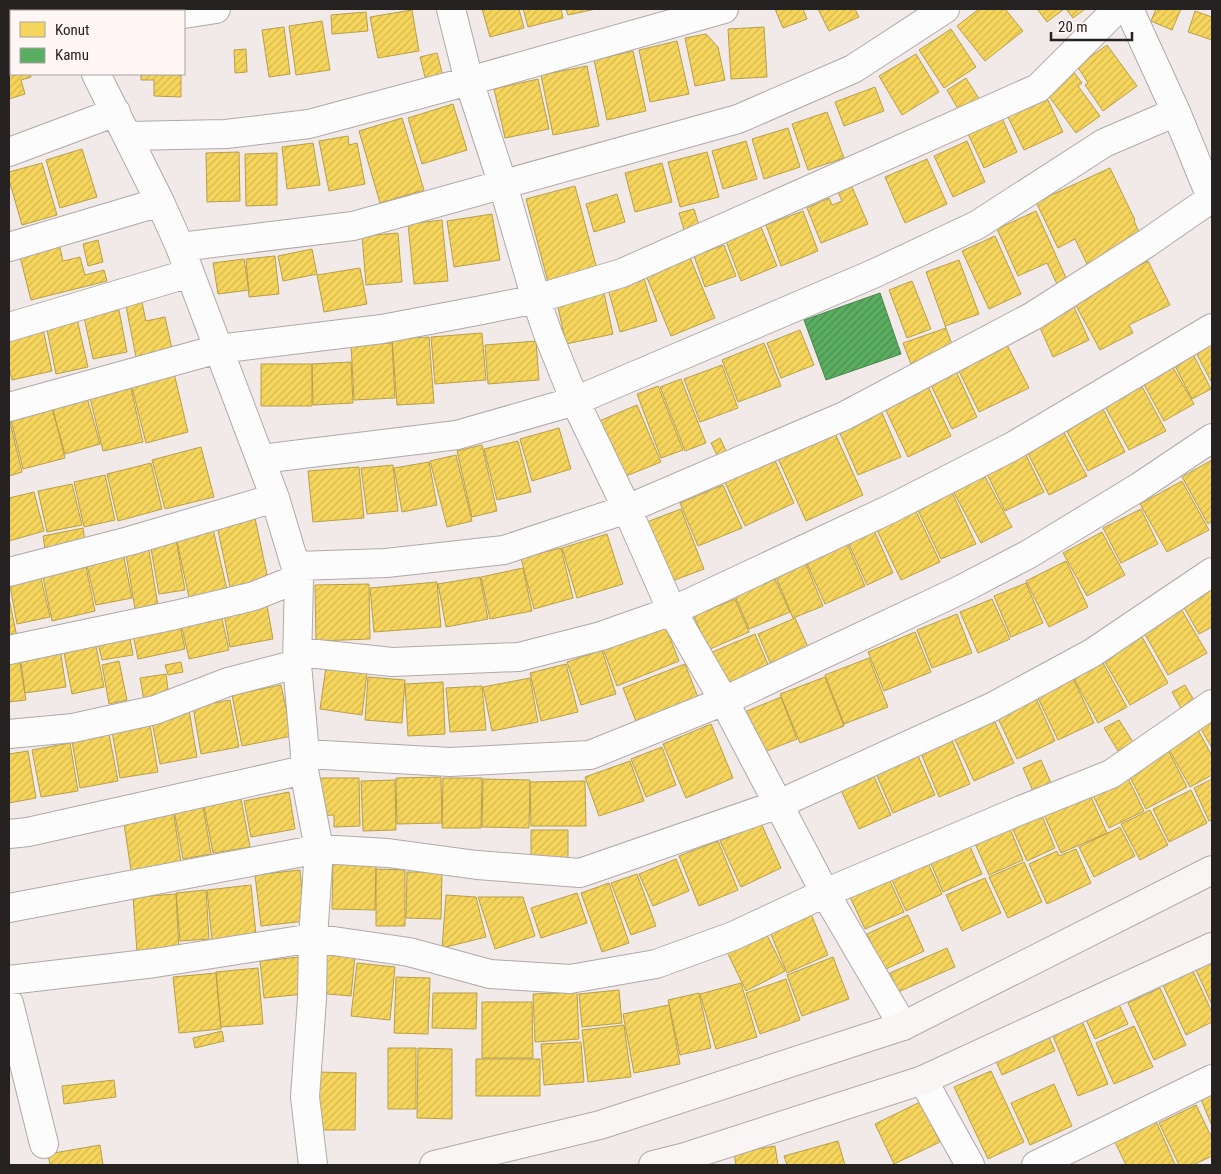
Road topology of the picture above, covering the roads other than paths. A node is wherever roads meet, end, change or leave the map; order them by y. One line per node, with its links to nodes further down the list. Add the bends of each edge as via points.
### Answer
1 (216, 9): 7 (street)
2 (451, 9): 9 (street)
3 (724, 9): 9 (street)
4 (945, 9): 13 (street, via 853,69 738,119)
5 (1117, 9): 19 (street, via 1038,88 622,273)
6 (1129, 9): 10 (street)
7 (185, 14)
8 (97, 75): 11 (street)
9 (469, 81): 11 (street, via 309,124 226,134); 13 (street)
10 (1176, 112): 14 (street); 23 (street, via 1104,143 977,224 873,274)
11 (122, 124): 12 (street); 15 (street)
12 (9, 152)
13 (503, 185): 17 (street, via 353,226); 19 (street)
14 (1212, 199): 28 (street, via 1032,316 844,416)
15 (160, 202): 16 (street); 17 (street)
16 (9, 247)
17 (180, 247): 18 (street)
18 (190, 273): 20 (street); 22 (street)
19 (536, 299): 22 (street, via 382,329); 23 (street)
20 (9, 328)
21 (1212, 328): 32 (street, via 1013,446 890,509)
22 (218, 349): 24 (street); 26 (street)
23 (575, 401): 26 (street, via 457,435); 28 (street)
24 (9, 407)
25 (1212, 438): 35 (street, via 1139,487 1021,558)
26 (261, 459): 27 (street)
27 (275, 498): 29 (street, via 130,541); 30 (street)
28 (627, 509): 30 (street, via 504,550); 32 (street)
29 (9, 572)
30 (298, 572): 33 (street, via 254,596); 34 (street)
31 (1212, 572): 39 (street, via 1092,653 1000,702)
32 (672, 611): 34 (street, via 602,636 519,657 392,662); 35 (street)
33 (9, 650)
34 (297, 658): 37 (street, via 155,710 73,728); 38 (street)
35 (724, 701): 38 (street, via 590,755 450,762); 39 (street)
36 (1212, 704): 43 (street, via 1111,774)
37 (9, 734)
38 (304, 762): 40 (street, via 28,832); 41 (street)
39 (779, 804): 41 (street, via 580,873); 43 (street)
40 (9, 834)
41 (319, 849): 44 (street); 45 (street)
42 (1212, 870): 49 (main road)
43 (825, 893): 45 (street, via 733,936 656,964 570,979 490,974 409,952); 49 (street)
44 (9, 908)
45 (313, 938): 47 (street, via 155,963); 53 (street, via 305,1097)
46 (1212, 948): 51 (main road)
47 (9, 980)
48 (9, 1003): 52 (street)
49 (903, 1026): 54 (main road, via 600,1125)
50 (1212, 1079): 57 (street)
51 (923, 1080): 55 (main road); 56 (street)
52 (44, 1144)
53 (312, 1165)
54 (434, 1165)
55 (653, 1165)
56 (970, 1165)
57 (1036, 1165)

